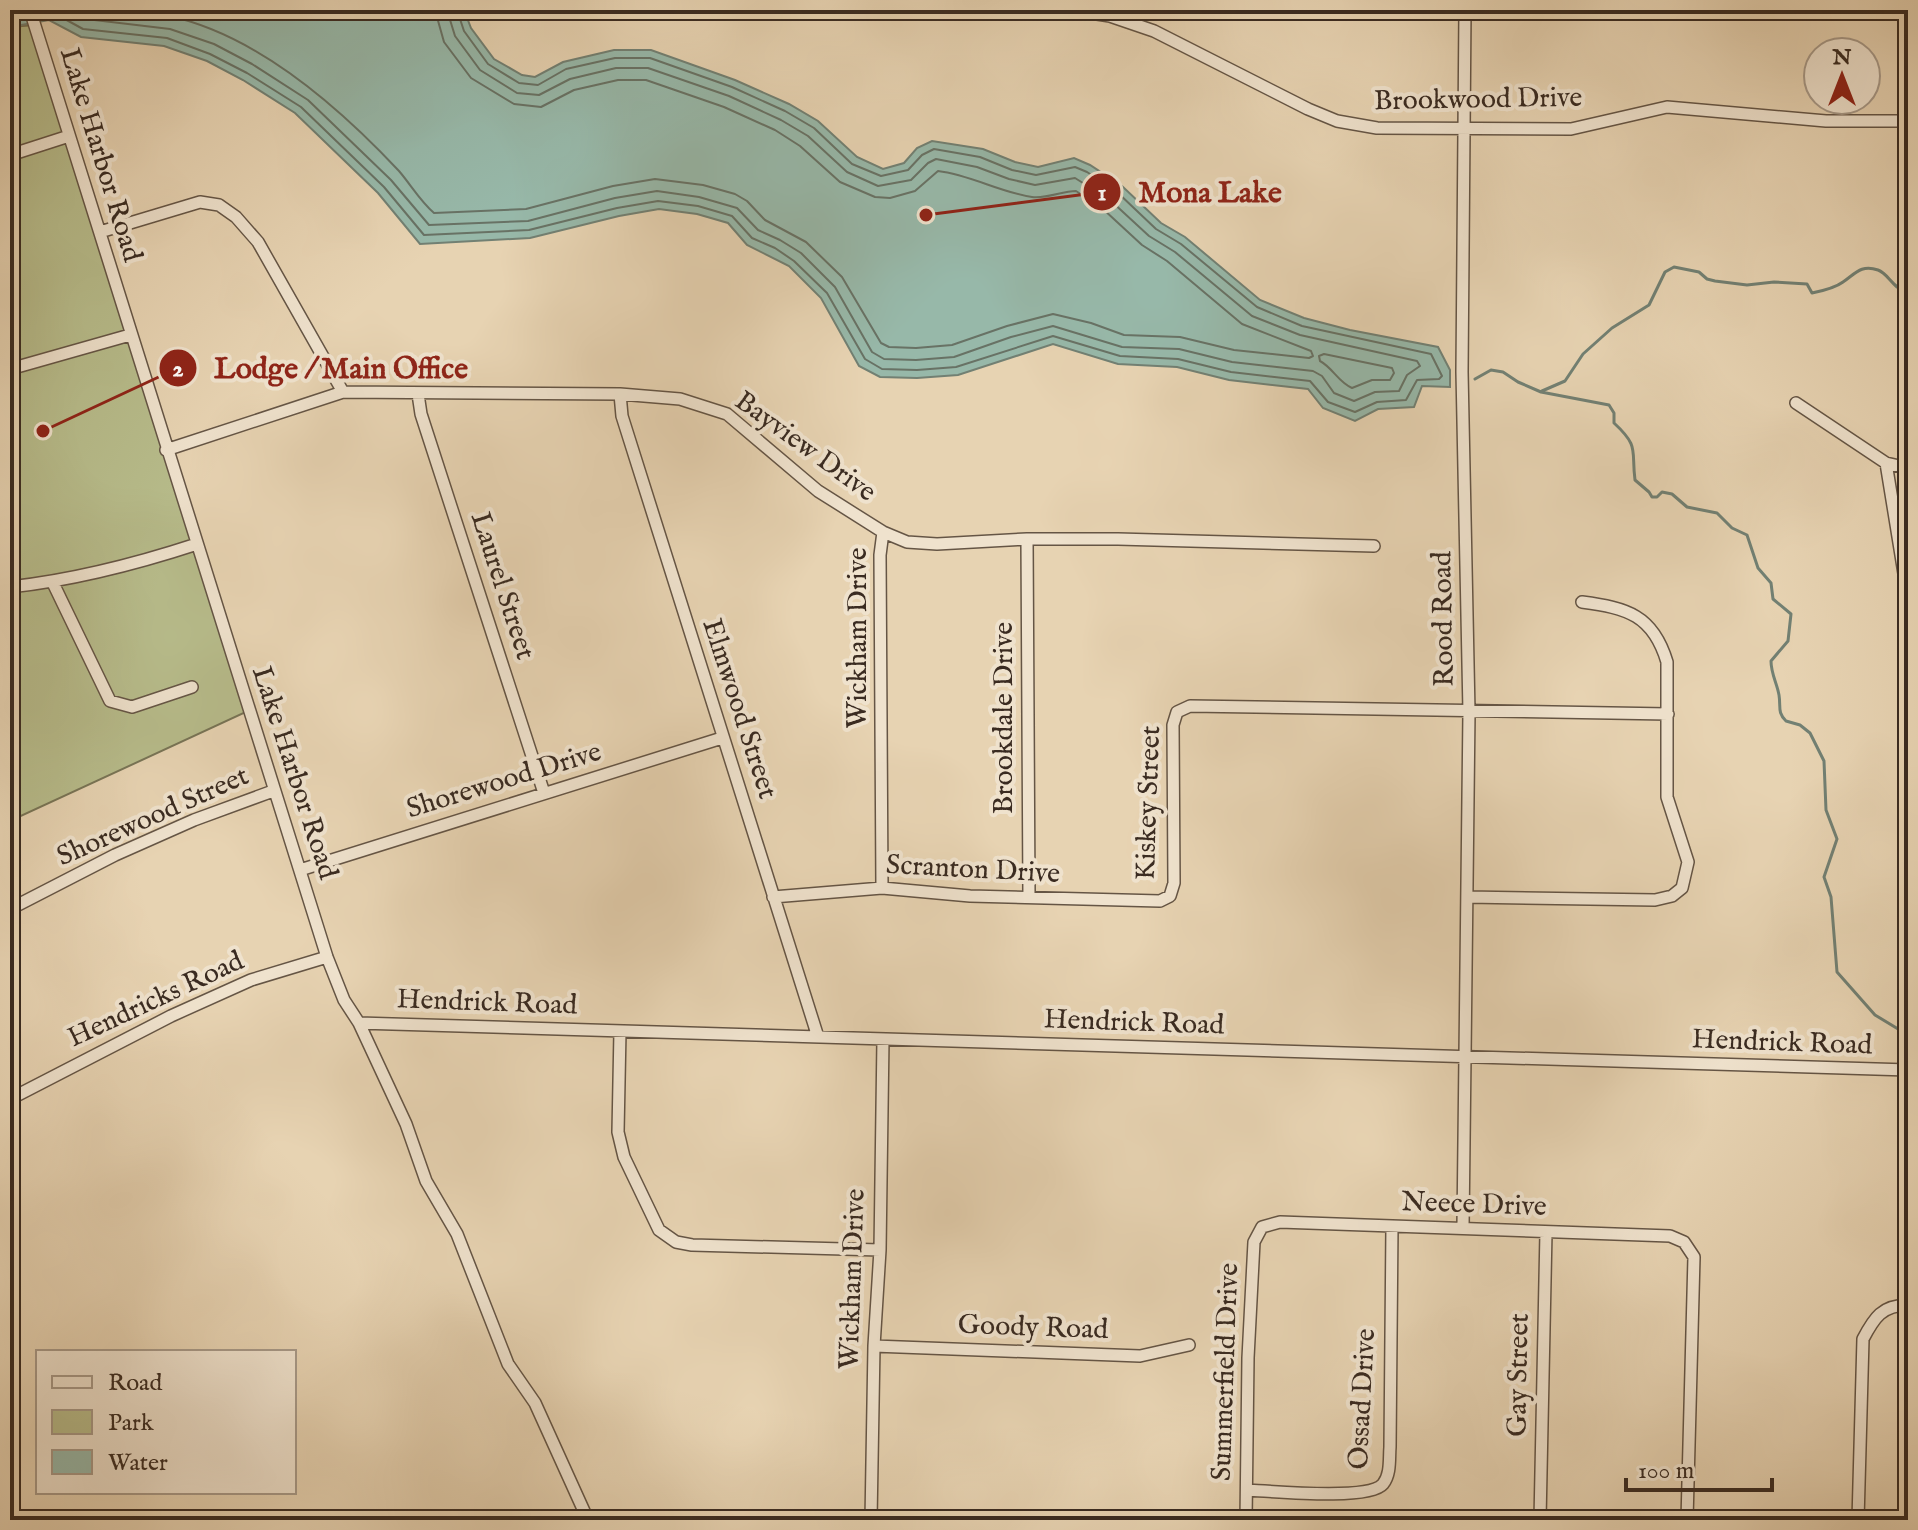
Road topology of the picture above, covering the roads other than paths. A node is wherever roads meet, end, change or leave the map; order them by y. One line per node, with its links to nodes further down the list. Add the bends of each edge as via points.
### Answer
1 (30, 10): 8 (street, Lake Harbor Road)
2 (948, 10): 3 (street)
3 (977, 10)
4 (1071, 10): 7 (street, Brookwood Drive, via 1154,31 1337,121 1377,128)
5 (1465, 10): 7 (street, Rood Road)
6 (1908, 121): 7 (street, Brookwood Drive, via 1826,121 1667,107 1571,129)
7 (1464, 130): 29 (street, Rood Road, via 1462,372)
8 (69, 136): 9 (street); 10 (street, Lake Harbor Road)
9 (10, 155)
10 (100, 232): 11 (street, Lake Harbor Road); 13 (street, via 200,202 219,205 258,242)
11 (130, 335): 12 (street); 17 (street, Lake Harbor Road)
12 (10, 369)
13 (343, 392): 14 (street, Bayview Drive); 17 (street, Bayview Drive)
14 (418, 394): 15 (street, Bayview Drive); 33 (street, Laurel Street)
15 (620, 394): 20 (street, Bayview Drive, via 680,399 727,414 818,491); 31 (street, Elmwood Street, via 622,416)
16 (1796, 403): 18 (street)
17 (166, 450): 22 (street, Lake Harbor Road)
18 (1886, 463): 19 (street); 26 (street)
19 (1908, 468)
20 (883, 532): 21 (street, Bayview Drive, via 907,542 937,544); 35 (street, Wickham Drive)
21 (1027, 539): 23 (street, Bayview Drive); 38 (street, Brookdale Drive)
22 (197, 544): 24 (street); 32 (street, Lake Harbor Road)
23 (1374, 546)
24 (53, 583): 25 (street); 28 (street, via 110,701 132,707)
25 (10, 587)
26 (1908, 598)
27 (1582, 602): 30 (street, via 1618,607 1644,620 1661,641)
28 (192, 687)
29 (1469, 712): 30 (street); 36 (street, Kiskey Street, via 1190,706 1177,712); 39 (street, Rood Road)
30 (1668, 714): 39 (street, via 1667,797 1688,862 1682,888 1655,900)
31 (722, 738): 33 (street, Shorewood Drive); 37 (street, Elmwood Street)
32 (273, 791): 34 (street, Lake Harbor Road); 40 (street, Shorewood Street, via 115,855)
33 (544, 793): 34 (street, Shorewood Drive)
34 (300, 870): 41 (street, Lake Harbor Road)
35 (882, 888): 37 (street, Scranton Drive); 38 (street, Scranton Drive)
36 (1170, 896): 38 (street, Scranton Drive, via 1160,901)
37 (773, 897): 44 (street, Elmwood Street)
38 (1029, 897)
39 (1467, 897): 46 (street, Rood Road)
40 (10, 909)
41 (327, 957): 42 (street, Lake Harbor Road); 48 (street, Hendricks Road, via 224,992)
42 (359, 1023): 43 (street, Hendrick Road); 58 (street, Lake Harbor Road, via 426,1181 457,1234 504,1354 535,1403)
43 (620, 1031): 44 (street, Hendrick Road); 53 (street, via 618,1132 624,1157 659,1230 692,1245)
44 (818, 1037): 45 (street, Hendrick Road)
45 (883, 1039): 46 (street, Hendrick Road); 53 (street, Wickham Drive)
46 (1465, 1057): 47 (street, Hendrick Road); 51 (street, Rood Road)
47 (1908, 1070)
48 (10, 1099)
49 (1392, 1226): 50 (street, Neece Drive, via 1280,1222); 51 (street, Neece Drive); 57 (street, Ossad Drive, via 1390,1447 1383,1484 1353,1494)
50 (1262, 1227): 57 (street, Summerfield Drive, via 1254,1242)
51 (1463, 1227): 52 (street, Neece Drive)
52 (1546, 1232): 61 (street, Gay Street); 62 (street, Neece Drive, via 1670,1236 1684,1242 1694,1257)
53 (880, 1250): 56 (street, Wickham Drive)
54 (1908, 1305): 63 (street, via 1876,1316 1863,1339)
55 (1189, 1345): 56 (street, Goody Road, via 1140,1356)
56 (874, 1346): 59 (street, Wickham Drive)
57 (1247, 1490): 60 (street, Summerfield Drive)
58 (588, 1520)
59 (871, 1520)
60 (1246, 1520)
61 (1540, 1520)
62 (1687, 1520)
63 (1858, 1520)

